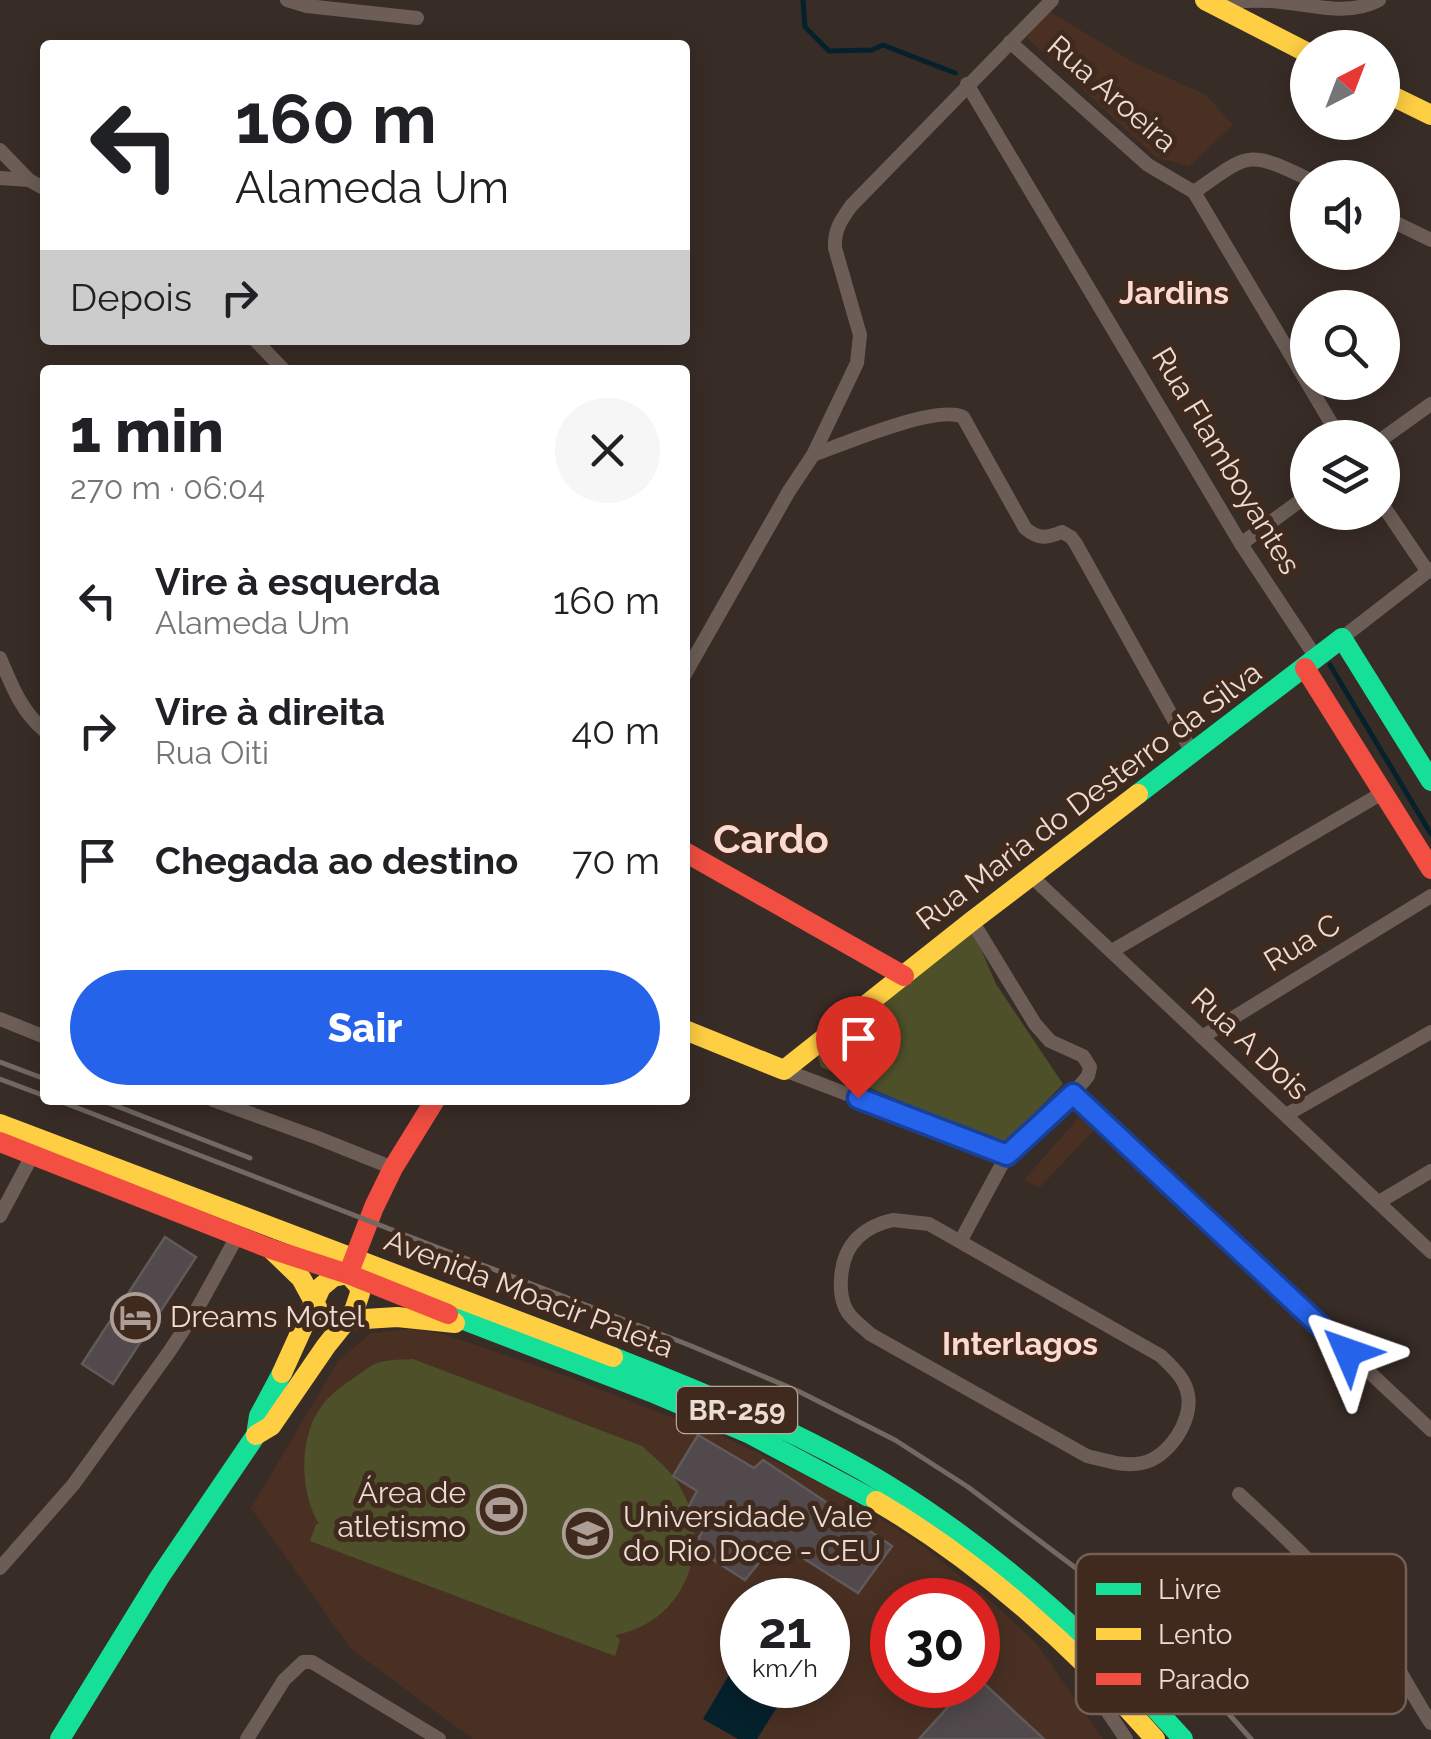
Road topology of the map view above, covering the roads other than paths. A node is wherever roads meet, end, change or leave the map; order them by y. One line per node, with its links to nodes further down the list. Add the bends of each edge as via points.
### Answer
1 (287, 0): 5 (street)
2 (1052, 0): 6 (street)
3 (1380, 0): 4 (street, via 1340,8)
4 (1208, 2): 7 (main road)
5 (417, 18)
6 (1010, 42): 8 (street); 16 (street, Rua Aroeira, via 1148,164)
7 (1290, 43)
8 (968, 84): 24 (street, via 839,223 834,248 860,349); 27 (street, Rua Flamboyantes)
9 (1400, 100): 10 (main road)
10 (1431, 116)
11 (0, 150): 14 (street)
12 (1290, 171): 16 (street, via 1262,158 1246,159)
13 (0, 178): 14 (street)
14 (30, 180): 15 (street)
15 (40, 186)
16 (1194, 192): 22 (street, Rua Aroeira)
17 (1400, 225): 18 (street)
18 (1431, 240)
19 (260, 345): 20 (street)
20 (279, 365)
21 (1431, 404): 23 (street)
22 (1329, 420)
23 (1400, 426)
24 (813, 455): 30 (street); 34 (street, via 908,422 943,413 963,416 1025,528 1042,538 1062,532 1076,544)
25 (1290, 508): 27 (street)
26 (1400, 529): 28 (street)
27 (1241, 544): 32 (street, Rua Flamboyantes)
28 (1429, 570): 29 (street, Rua Maria do Desterro da Silva)
29 (1342, 638): 32 (main road, Rua Maria do Desterro da Silva); 35 (main road)
30 (692, 646)
31 (0, 658): 33 (street)
32 (1311, 663): 34 (main road, Rua Maria do Desterro da Silva); 36 (main road)
33 (40, 728)
34 (1193, 754): 39 (main road, Rua Maria do Desterro da Silva)
35 (1428, 769)
36 (1384, 792): 38 (main road); 42 (street)
37 (690, 855): 43 (main road)
38 (1431, 869)
39 (1031, 876): 41 (main road, Rua Maria do Desterro da Silva); 42 (street, Rua A Dois)
40 (1431, 896): 48 (street, Rua C)
41 (972, 921): 43 (main road, Rua Maria do Desterro da Silva); 50 (street, via 1036,1024 1050,1041 1086,1060 1088,1076)
42 (1112, 951): 48 (street, Rua A Dois)
43 (904, 976): 49 (main road, Rua Maria do Desterro da Silva)
44 (0, 1019): 47 (street)
45 (690, 1032): 49 (main road)
46 (1431, 1032): 53 (street)
47 (40, 1034)
48 (1202, 1036): 53 (street, Rua A Dois)
49 (784, 1070): 57 (street)
50 (1073, 1094): 57 (street); 70 (street)
51 (228, 1105): 58 (street)
52 (432, 1105): 58 (main road)
53 (1286, 1115): 60 (street, Rua A Dois)
54 (0, 1124): 66 (main road, Avenida Moacir Paleta / BR-259)
55 (0, 1142): 56 (main road, Avenida Moacir Paleta / BR-259)
56 (34, 1154): 61 (street); 62 (main road, Avenida Moacir Paleta / BR-259)
57 (1007, 1155): 63 (street)
58 (393, 1168): 66 (main road)
59 (1431, 1170): 60 (street)
60 (1379, 1202): 65 (street, Rua A Dois)
61 (0, 1216)
62 (238, 1235): 64 (main road, Avenida Moacir Paleta / BR-259); 74 (street, via 169,1352 73,1485)
63 (960, 1240): 63 (street, via 929,1224 877,1224 855,1239 841,1265 847,1311 870,1334 1087,1456 1120,1464 1161,1454 1186,1418 1188,1396 1180,1375 1161,1356)
64 (271, 1249): 66 (main road, Avenida Moacir Paleta / BR-259); 67 (main road, via 298,1274)
65 (1431, 1252)
66 (351, 1266): 67 (main road, via 326,1281); 68 (main road, via 360,1293); 69 (main road, Avenida Moacir Paleta / BR-259); 75 (main road, Avenida Moacir Paleta / BR-259, via 615,1358 761,1420 929,1512)
67 (314, 1302): 68 (main road, via 329,1320); 71 (main road)
68 (346, 1321): 69 (main road, via 414,1317); 71 (main road, via 271,1426)
69 (477, 1326): 76 (main road, Avenida Moacir Paleta / BR-259, via 748,1433 831,1475 955,1552)
70 (1431, 1430)
71 (256, 1434): 85 (main road)
72 (1240, 1494): 73 (street)
73 (1304, 1554)
74 (0, 1568)
75 (1076, 1631)
76 (1064, 1644): 77 (main road, Avenida Moacir Paleta / BR-259); 78 (street)
77 (1076, 1656)
78 (1076, 1662)
79 (1406, 1683): 83 (street)
80 (1110, 1714): 87 (street)
81 (1133, 1714): 88 (main road, Avenida Moacir Paleta / BR-259)
82 (1161, 1714): 89 (main road, Avenida Moacir Paleta / BR-259)
83 (1431, 1724)
84 (428, 1736): 86 (street, via 303,1662)
85 (60, 1739)
86 (247, 1739)
87 (1126, 1739)
88 (1155, 1739)
89 (1183, 1739)

